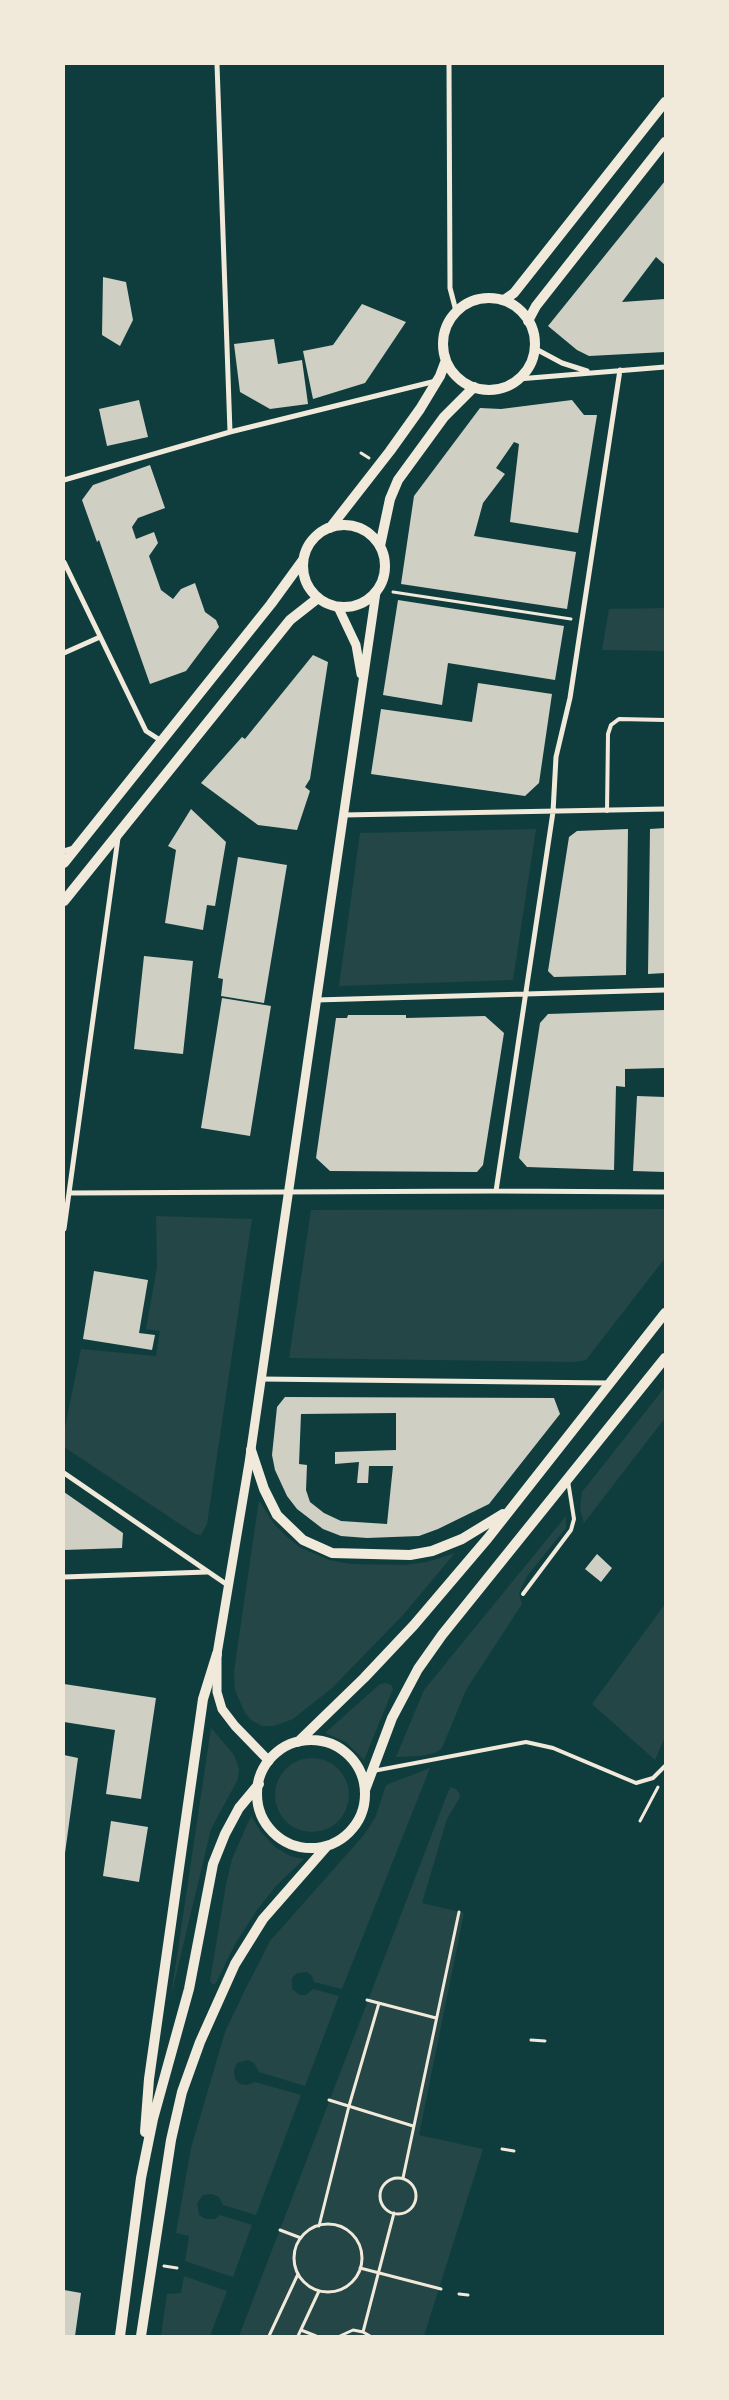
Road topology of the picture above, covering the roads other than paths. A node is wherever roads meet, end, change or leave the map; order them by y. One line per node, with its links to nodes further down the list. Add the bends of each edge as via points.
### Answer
1 (217, 64): 16 (street)
2 (449, 64): 6 (street, via 450,288)
3 (665, 102): 5 (main road, via 514,294)
4 (665, 142): 7 (main road, via 536,306)
5 (504, 300): 6 (main road, via 479,299); 7 (main road, via 514,305)
6 (456, 311): 9 (main road, via 444,334)
7 (528, 321): 8 (main road)
8 (534, 348): 12 (street, via 562,363); 13 (main road, via 526,370)
9 (446, 360): 14 (main road); 15 (main road, via 452,372)
10 (665, 367): 11 (street)
11 (620, 370): 12 (street); 32 (street, via 570,698 556,757)
12 (592, 372): 13 (street)
13 (518, 379): 15 (main road, via 489,390)
14 (437, 381): 16 (street); 18 (main road, via 390,451)
15 (474, 387): 19 (main road, via 444,417 398,480 390,499)
16 (230, 432): 17 (street)
17 (64, 480)
18 (330, 528): 19 (main road, via 353,526 364,531); 20 (main road, via 312,540)
19 (380, 546): 22 (main road, via 385,564 382,584)
20 (303, 560): 23 (main road, via 303,574); 29 (main road)
21 (64, 562): 25 (street)
22 (376, 592): 24 (main road, via 359,605); 27 (street)
23 (318, 598): 24 (main road); 34 (main road, via 290,620)
24 (338, 607): 27 (street, via 356,645)
25 (100, 637): 26 (street); 29 (street, via 146,731)
26 (64, 653)
27 (362, 685): 33 (street)
28 (665, 720): 31 (lane, via 619,719 611,725 608,734)
29 (160, 740): 35 (main road)
30 (665, 809): 31 (street)
31 (607, 811): 32 (street)
32 (553, 812): 33 (street); 40 (street)
33 (343, 815): 41 (street)
34 (119, 832): 38 (main road); 45 (street)
35 (75, 848): 36 (street); 37 (main road)
36 (64, 850)
37 (64, 862)
38 (64, 901)
39 (665, 990): 40 (street)
40 (526, 994): 41 (street); 42 (street)
41 (316, 1000): 43 (street)
42 (496, 1191): 43 (street); 44 (street)
43 (288, 1192): 45 (street); 49 (street)
44 (665, 1192)
45 (69, 1193): 46 (street)
46 (64, 1229)
47 (665, 1313): 50 (main road)
48 (665, 1358): 53 (main road)
49 (261, 1379): 50 (street); 51 (street)
50 (612, 1383): 54 (main road)
51 (251, 1450): 54 (main road, via 264,1490 277,1515 303,1540 332,1553 410,1556 432,1551 482,1528); 57 (street)
52 (64, 1473): 55 (street)
53 (567, 1479): 58 (lane, via 574,1519 571,1530); 63 (main road, via 418,1669 392,1718)
54 (512, 1507): 60 (main road, via 414,1624)
55 (207, 1572): 56 (street); 57 (street)
56 (64, 1577)
57 (229, 1586): 59 (street)
58 (523, 1594)
59 (217, 1654): 61 (street, via 217,1692 222,1709); 67 (main road, via 203,1699 149,2079)
60 (298, 1742): 61 (main road, via 287,1746); 65 (main road, via 315,1740 332,1744 346,1753 357,1766)
61 (270, 1760): 64 (main road)
62 (665, 1766): 63 (lane, via 653,1778 636,1783 553,1748 526,1742)
63 (373, 1772): 65 (main road)
64 (259, 1784): 66 (main road, via 258,1802 264,1820 275,1835 291,1844 309,1848); 67 (main road, via 239,1808 214,1864 189,1989 153,2119)
65 (365, 1790): 66 (main road, via 358,1821 340,1840)
66 (328, 1846): 69 (main road, via 263,1919 235,1964 200,2042 182,2092 171,2140)
67 (141, 2178): 68 (main road)
68 (120, 2336)
69 (142, 2336)

